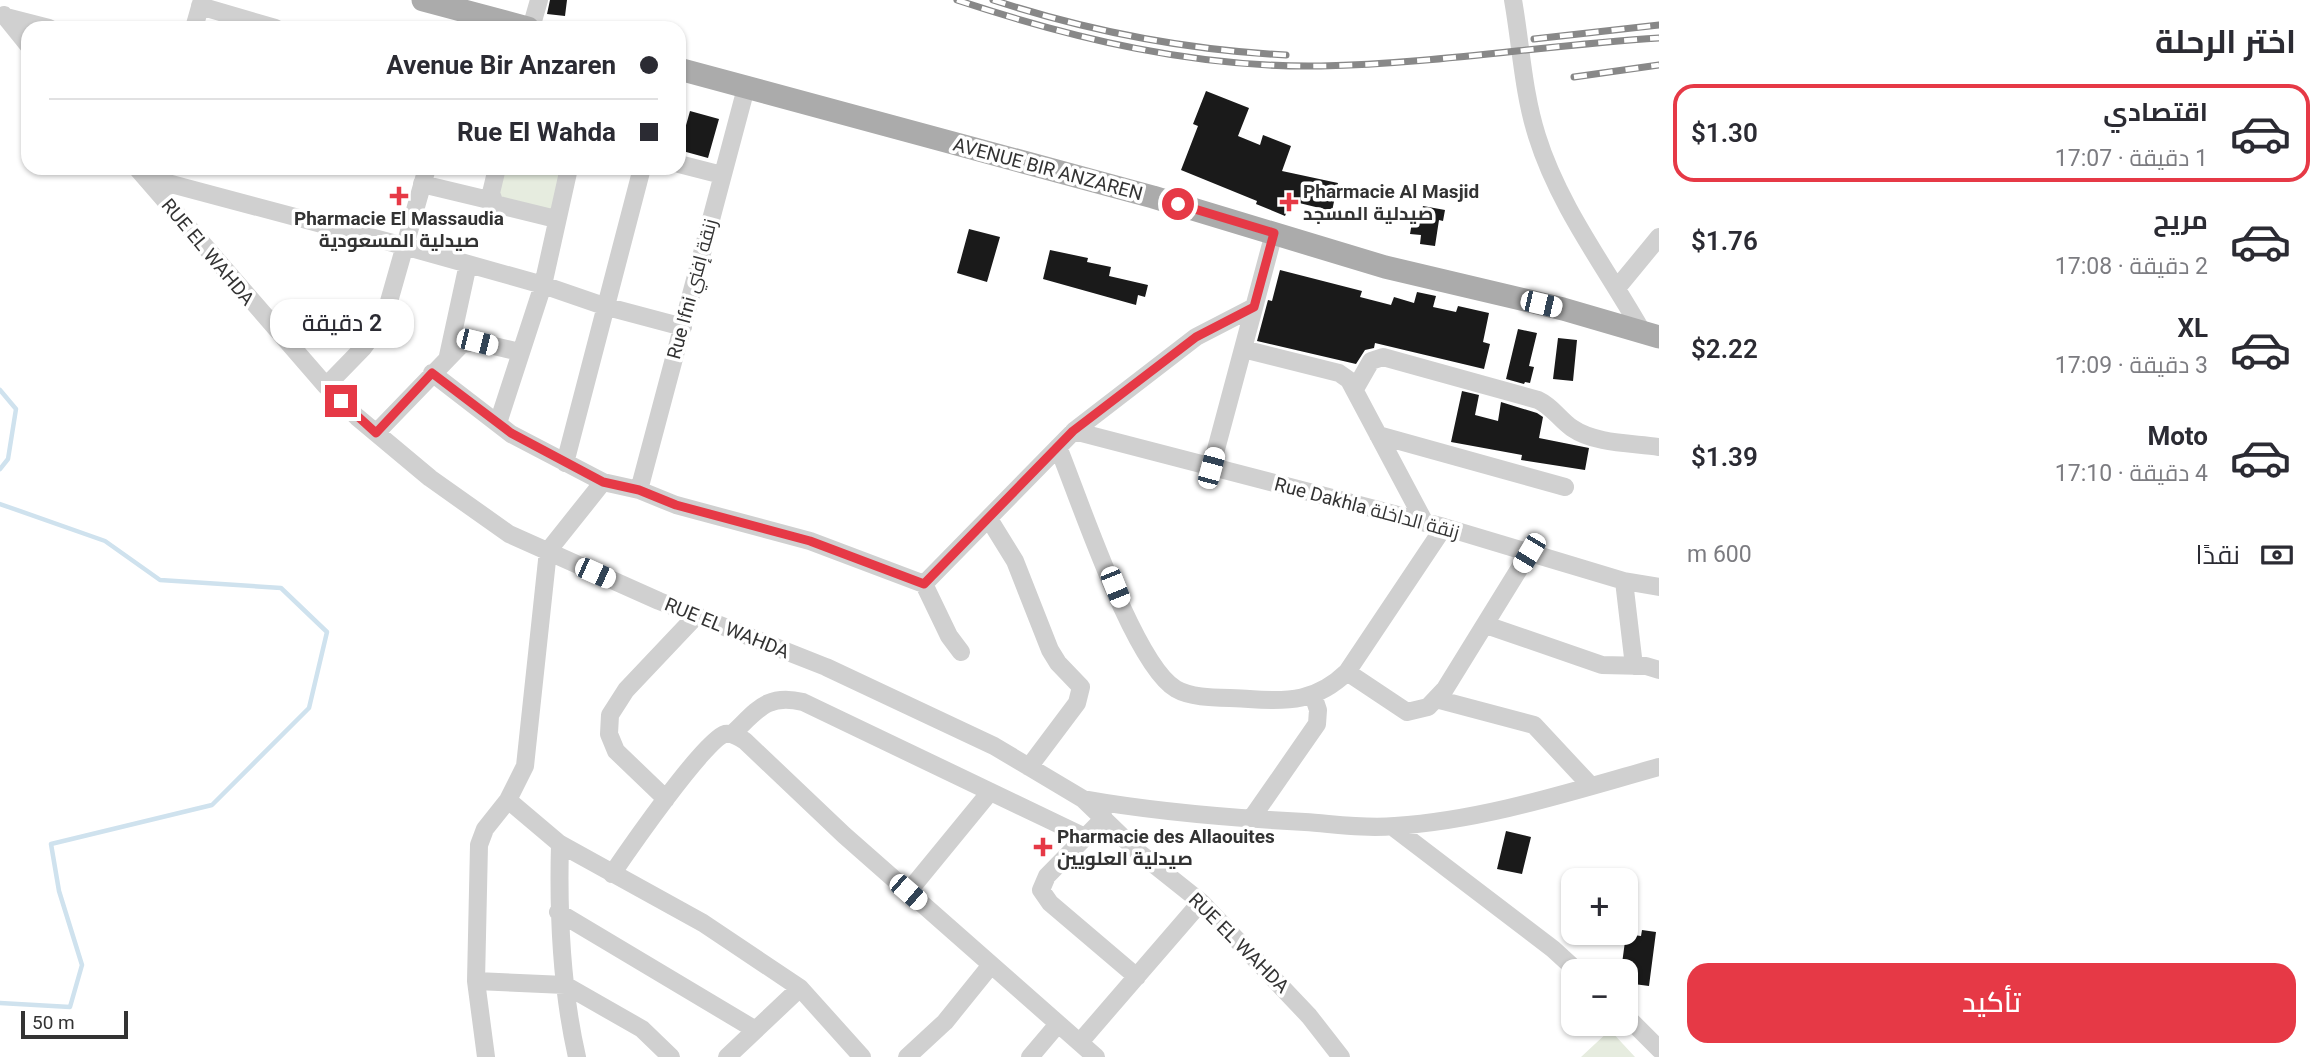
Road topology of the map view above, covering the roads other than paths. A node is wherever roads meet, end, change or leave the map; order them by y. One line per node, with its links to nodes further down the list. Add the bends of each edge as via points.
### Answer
1 (424, 0): 9 (main road)
2 (538, 0): 10 (street)
3 (1513, 2): 29 (street, via 1537,135 1556,184)
4 (201, 3): 7 (street); 8 (street)
5 (3, 14): 6 (street); 11 (street)
6 (26, 21)
7 (196, 21)
8 (254, 21)
9 (469, 21)
10 (531, 21)
11 (21, 36)
12 (686, 71): 13 (main road, AVENUE BIR ANZAREN)
13 (746, 88): 20 (street, Rue Ifni زنقة إفني); 24 (main road, AVENUE BIR ANZAREN)
14 (686, 166): 20 (street)
15 (143, 175): 38 (street, RUE EL WAHDA)
16 (148, 175): 26 (street)
17 (495, 175): 22 (street)
18 (567, 175): 23 (street)
19 (640, 175): 30 (street)
20 (722, 175): 32 (street, Rue Ifni زنقة إفني)
21 (424, 176): 22 (street); 26 (street)
22 (493, 201): 23 (street, via 501,208)
23 (556, 219): 28 (street)
24 (1274, 233): 31 (street); 33 (main road, AVENUE BIR ANZAREN, via 1385,267)
25 (1659, 237): 29 (street)
26 (404, 246): 27 (street); 38 (street, via 384,319)
27 (468, 264): 28 (street); 36 (street)
28 (543, 285): 30 (street); 35 (street)
29 (1617, 288): 33 (street)
30 (604, 306): 32 (street); 46 (street)
31 (1254, 307): 34 (street); 41 (street, via 1196,337)
32 (683, 327): 50 (street, Rue Ifni زنقة إفني)
33 (1651, 335)
34 (1242, 349): 39 (street, via 1339,373); 47 (street)
35 (520, 352): 36 (street, via 468,342); 40 (street)
36 (447, 358): 37 (street)
37 (432, 373): 40 (street); 42 (street)
38 (326, 386): 42 (street, RUE EL WAHDA)
39 (1355, 389): 43 (street); 45 (street, via 1371,361 1383,357 1538,400 1581,433)
40 (498, 423): 46 (street)
41 (1073, 431): 44 (street); 47 (street, Rue Dakhla زنقة الداخلة)
42 (376, 433): 54 (street, RUE EL WAHDA, via 479,514)
43 (1378, 435): 49 (street); 52 (street)
44 (1058, 447): 51 (street); 65 (street, via 1133,633 1165,682 1189,694 1283,701)
45 (1659, 447)
46 (565, 463): 48 (street)
47 (1211, 468): 52 (street, Rue Dakhla زنقة الداخلة)
48 (603, 482): 50 (street); 54 (street)
49 (1565, 487)
50 (639, 490): 57 (street, via 676,505 810,541)
51 (989, 519): 57 (street); 68 (street, via 1015,561 1050,650 1081,687 1077,703)
52 (1425, 523): 53 (street, Rue Dakhla زنقة الداخلة)
53 (1444, 527): 55 (street, Rue Dakhla زنقة الداخلة); 64 (street)
54 (548, 551): 59 (street, RUE EL WAHDA); 74 (street, via 525,766)
55 (1529, 553): 56 (street, Rue Dakhla زنقة الداخلة); 60 (street)
56 (1623, 580): 58 (street, Rue Dakhla زنقة الداخلة); 62 (street)
57 (924, 584): 61 (street)
58 (1659, 587)
59 (697, 615): 68 (street, RUE EL WAHDA, via 826,667 994,746); 72 (street, via 626,690 610,715 609,733 616,751)
60 (1486, 625): 62 (street, via 1602,665); 66 (street)
61 (961, 652)
62 (1634, 666): 63 (street)
63 (1659, 670)
64 (1347, 672): 65 (street); 66 (street, via 1406,712 1419,711)
65 (1313, 695): 76 (street, via 1317,724)
66 (1436, 699): 70 (street, via 1534,725)
67 (732, 734): 71 (street, via 768,701 803,702); 72 (street, via 717,738); 81 (street)
68 (1028, 767): 73 (street, RUE EL WAHDA)
69 (1659, 767): 70 (street)
70 (1591, 786): 77 (street, via 1455,818)
71 (990, 792): 78 (street); 81 (street)
72 (666, 799): 80 (street)
73 (1083, 799): 75 (street, RUE EL WAHDA); 76 (street, via 1137,809)
74 (508, 800): 79 (street); 87 (street, via 485,829 479,845)
75 (1104, 818): 78 (street); 82 (street, RUE EL WAHDA)
76 (1251, 819): 77 (street)
77 (1393, 827): 84 (street)
78 (1085, 837): 86 (street, via 1047,876 1041,890 1050,903)
79 (560, 844): 80 (street); 83 (street)
80 (612, 874): 89 (street, via 727,938)
81 (908, 892): 85 (street)
82 (1200, 902): 86 (street); 103 (street, RUE EL WAHDA, via 1309,1016)
83 (558, 912): 88 (street); 92 (street)
84 (1564, 959)
85 (991, 965): 90 (street); 100 (street, via 945,1022)
86 (1137, 977): 93 (street)
87 (476, 981): 88 (street); 96 (street)
88 (565, 985): 95 (street, via 642,1029); 97 (street)
89 (800, 988): 92 (street); 99 (street)
90 (1058, 1024): 93 (street); 101 (street)
91 (1638, 1028): 94 (street)
92 (754, 1029): 98 (street)
93 (1080, 1042): 102 (street)
94 (1659, 1049)
95 (662, 1054)
96 (486, 1057)
97 (577, 1057)
98 (727, 1057)
99 (862, 1057)
100 (907, 1057)
101 (1030, 1057)
102 (1097, 1057)
103 (1341, 1057)

